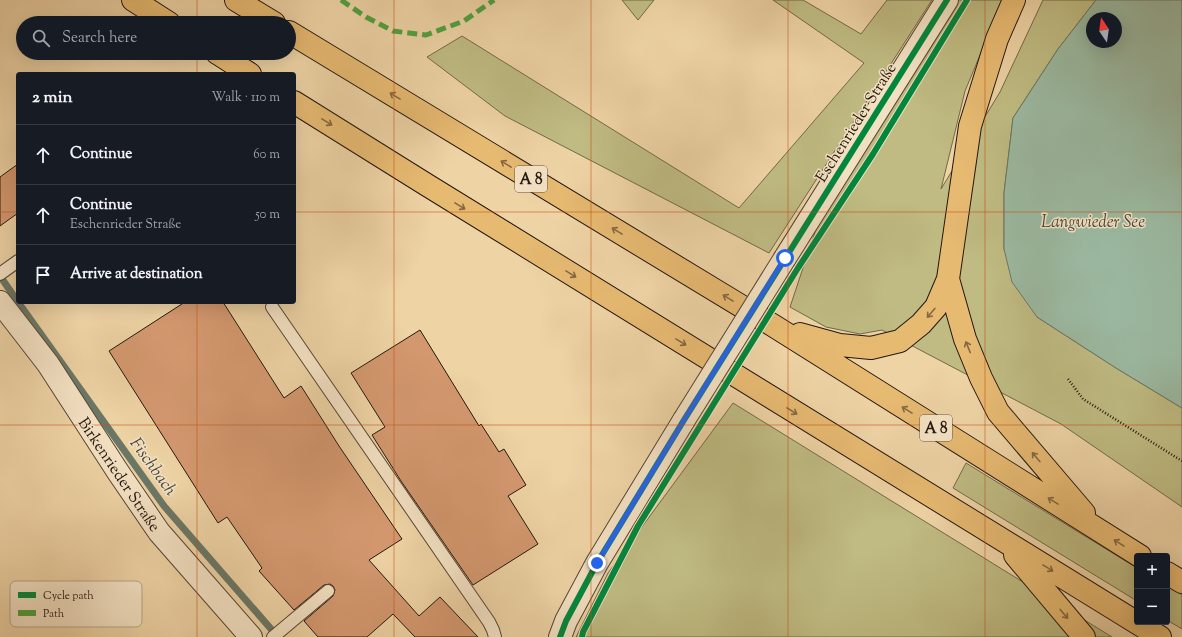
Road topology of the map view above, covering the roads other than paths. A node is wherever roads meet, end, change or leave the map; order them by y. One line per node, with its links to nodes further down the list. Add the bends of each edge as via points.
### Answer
1 (133, 0): 5 (highway)
2 (236, 0): 6 (highway)
3 (947, 0): 26 (street, Eschenrieder Straße, bridge, via 597,563)
4 (1014, 0): 13 (highway, via 996,39 970,126)
5 (158, 16)
6 (262, 16)
7 (296, 36): 16 (highway, A 8, one-way to 7)
8 (228, 60): 9 (highway)
9 (247, 72)
10 (296, 103): 18 (highway, one-way to 18)
11 (15, 263): 12 (lane)
12 (0, 274)
13 (948, 279): 16 (highway, one-way to 16, via 936,307 921,324 900,341 871,348 840,345); 17 (highway, one-way to 13, via 998,412 965,339)
14 (0, 302): 23 (street, Birkenrieder Straße, via 48,364 159,532)
15 (272, 307): 25 (lane, via 489,622)
16 (774, 326): 17 (highway, A 8, one-way to 16)
17 (1098, 530): 19 (highway, A 8, one-way to 17)
18 (1003, 541): 27 (highway, one-way to 27); 28 (highway, one-way to 28)
19 (1135, 553)
20 (1170, 575): 21 (highway)
21 (1182, 582)
22 (328, 591): 24 (lane)
23 (251, 637)
24 (274, 637)
25 (494, 637)
26 (560, 637)
27 (1084, 637)
28 (1160, 637)

